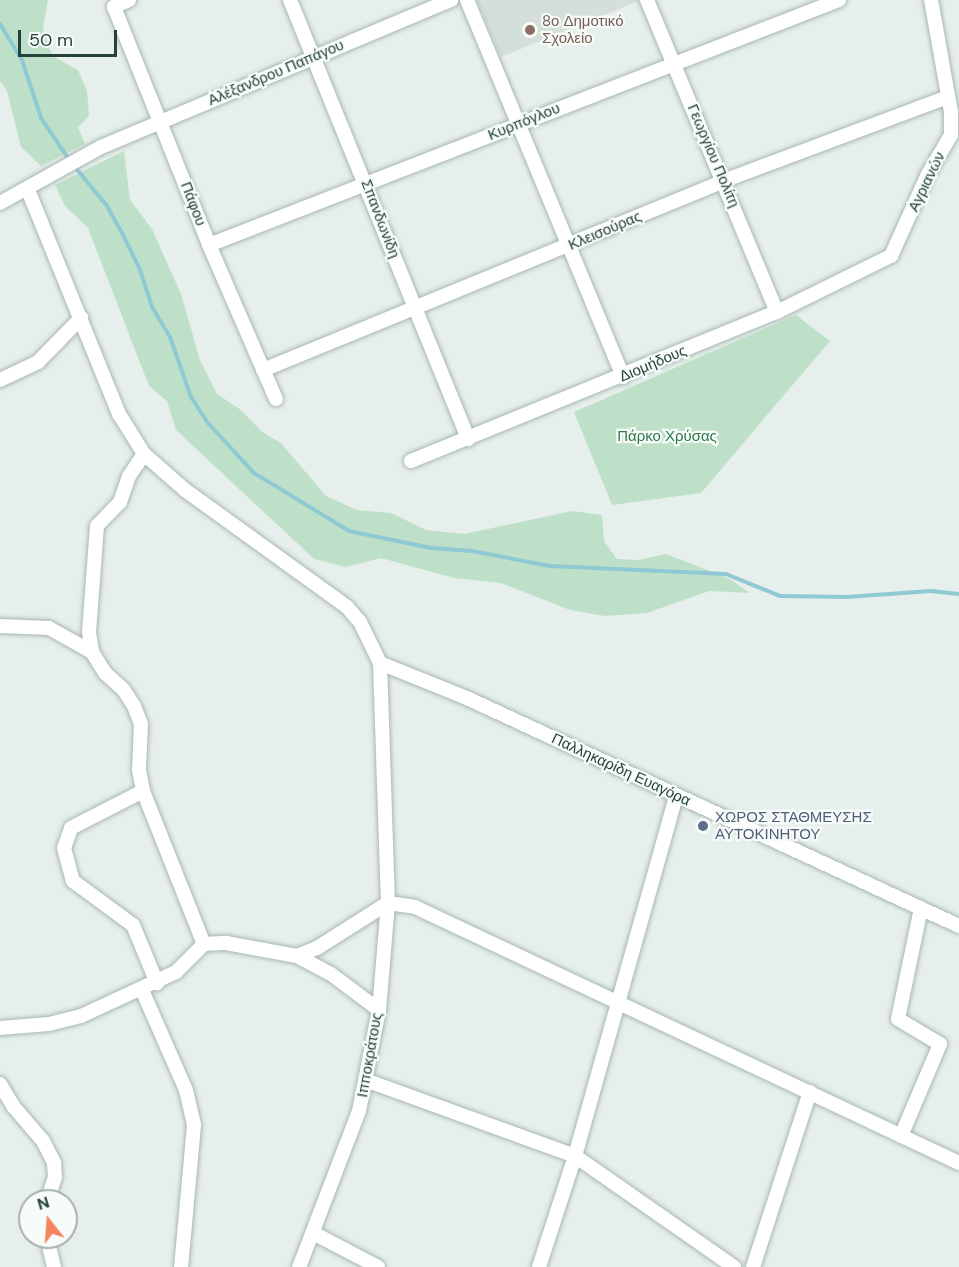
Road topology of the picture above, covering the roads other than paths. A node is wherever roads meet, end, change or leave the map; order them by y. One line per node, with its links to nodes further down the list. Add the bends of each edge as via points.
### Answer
1 (129, 0): 11 (street, Πάφου, via 114,7)
2 (291, 0): 8 (street, Σπανδωνίδη)
3 (451, 0): 8 (street, Αλέξανδρου Παπάγου)
4 (467, 0): 12 (street)
5 (647, 0): 9 (street, Γεωργίου Πολίτη)
6 (839, 0): 9 (street, Κυρπόγλου)
7 (931, 0): 10 (street, Αγριανών)
8 (314, 57): 11 (street, Αλέξανδρου Παπάγου); 14 (street, Σπανδωνίδη)
9 (673, 62): 12 (street, Κυρπόγλου); 13 (street, Γεωργίου Πολίτη)
10 (948, 97): 13 (street, Κλεισούρας); 19 (street, Αγριανών, via 951,135 928,174)
11 (162, 121): 15 (street, Αλέξανδρου Παπάγου, via 51,173); 17 (street, Πάφου)
12 (518, 124): 14 (street, Κυρπόγλου); 18 (street)
13 (723, 181): 18 (street, Κλεισούρας); 21 (street, Γεωργίου Πολίτη)
14 (367, 186): 17 (street, Κυρπόγλου); 20 (street, Σπανδωνίδη)
15 (28, 190): 16 (street, Αλέξανδρου Παπάγου); 22 (street)
16 (0, 203)
17 (209, 245): 23 (street, Πάφου)
18 (570, 245): 20 (street, Κλεισούρας); 24 (street)
19 (891, 256): 21 (street, Διομήδους)
20 (415, 310): 23 (street, Κλεισούρας); 27 (street, Σπανδωνίδη)
21 (777, 312): 24 (street, Διομήδους)
22 (81, 318): 25 (street, via 38,362); 28 (street, via 119,414)
23 (263, 370): 26 (street, Πάφου)
24 (624, 377): 27 (street, Διομήδους)
25 (0, 380)
26 (276, 399)
27 (468, 439): 29 (street, Διομήδους)
28 (144, 454): 31 (street, via 129,476 120,502 95,532); 32 (street, via 185,490 347,607 360,622)
29 (411, 461)
30 (0, 626): 31 (street, via 49,628)
31 (92, 652): 33 (street, via 105,673 123,689 141,724 139,770)
32 (380, 663): 34 (street, Παλληκαρίδη Ευαγόρα, via 469,699); 35 (street, Ιπποκράτους)
33 (143, 791): 38 (street); 40 (street, via 71,828 64,848 74,881 134,925)
34 (676, 796): 36 (street, Παλληκαρίδη Ευαγόρα); 42 (street)
35 (388, 903): 39 (street); 42 (street, via 415,907); 43 (street, Ιπποκράτους)
36 (921, 908): 37 (street, Παλληκαρίδη Ευαγόρα); 48 (street, via 898,1019 940,1044)
37 (959, 926)
38 (204, 944): 39 (street, via 251,946); 40 (street, via 176,972)
39 (297, 956): 43 (street, via 339,980)
40 (157, 982): 41 (street)
41 (142, 990): 44 (street, via 81,1016 49,1024); 55 (street, via 186,1090 194,1125)
42 (618, 1003): 47 (street); 49 (street)
43 (379, 1010): 45 (street, Ιπποκράτους)
44 (0, 1028)
45 (368, 1081): 49 (street); 52 (street, Ιπποκράτους)
46 (0, 1084): 51 (street, via 43,1141 54,1163)
47 (810, 1092): 48 (street); 60 (street)
48 (901, 1136): 50 (street)
49 (575, 1156): 58 (street); 59 (street)
50 (959, 1163)
51 (51, 1189)
52 (315, 1234): 56 (street, Ιπποκράτους); 57 (street)
53 (49, 1249): 54 (street)
54 (54, 1267)
55 (181, 1267)
56 (299, 1267)
57 (378, 1267)
58 (539, 1267)
59 (734, 1267)
60 (753, 1267)

